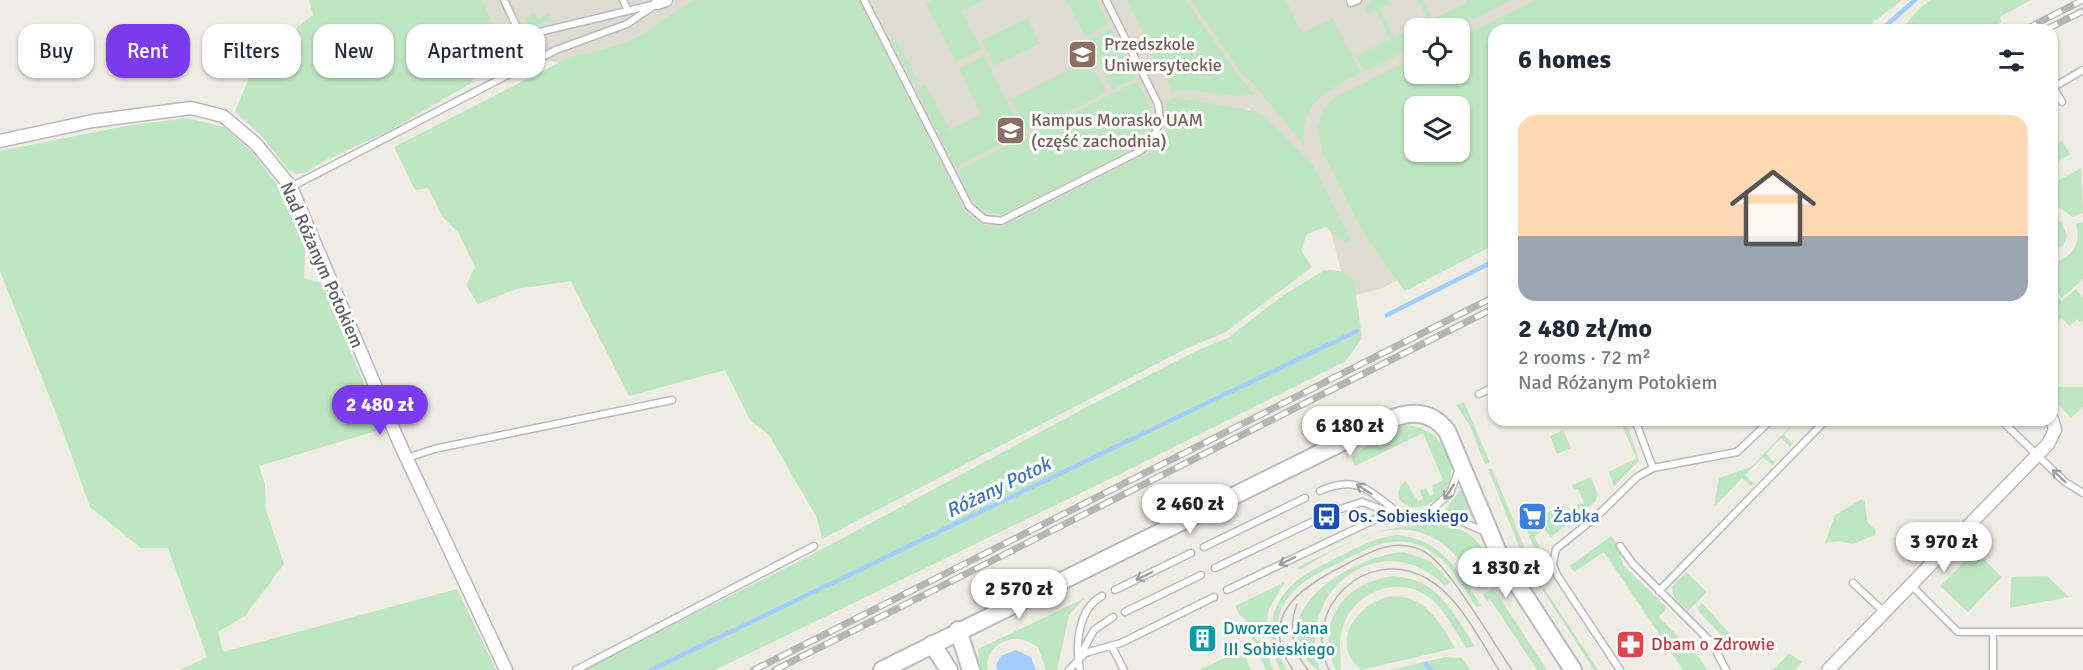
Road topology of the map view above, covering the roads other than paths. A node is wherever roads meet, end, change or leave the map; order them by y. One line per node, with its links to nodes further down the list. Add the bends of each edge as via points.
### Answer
1 (504, 0): 9 (lane)
2 (623, 0): 8 (lane)
3 (864, 0): 4 (lane, via 969,206 984,219 1001,221 1140,151 1158,130 1158,104)
4 (1106, 0)
5 (1350, 0): 6 (lane)
6 (1358, 0)
7 (662, 2): 8 (lane); 16 (lane, via 627,24 556,50)
8 (628, 11): 10 (lane)
9 (515, 24)
10 (545, 30)
11 (2083, 70): 12 (lane)
12 (2058, 85)
13 (2058, 96): 14 (lane)
14 (2062, 102)
15 (0, 141): 16 (street, Nad Różanym Potokiem, via 191,108 223,117 256,144)
16 (291, 186): 26 (street, Nad Różanym Potokiem)
17 (1488, 390): 18 (lane)
18 (1479, 394)
19 (672, 400): 26 (lane, via 434,449)
20 (1637, 426): 28 (lane)
21 (1765, 426): 28 (lane, via 1737,452)
22 (1820, 426): 47 (lane)
23 (2007, 426): 25 (lane)
24 (2054, 426): 25 (street, via 2052,439)
25 (2038, 456): 30 (lane, one-way to 25); 44 (street)
26 (406, 459): 59 (street, Nad Różanym Potokiem)
27 (1461, 462): 33 (lane, one-way to 33, via 1450,493); 36 (street); 53 (street, via 1443,426 1426,415 1407,413)
28 (1653, 468): 68 (lane, via 1637,477 1597,516 1563,541 1553,557 1557,574)
29 (1320, 491): 34 (lane, one-way to 29, via 1355,483 1341,482)
30 (2083, 493)
31 (1305, 498): 39 (lane)
32 (1330, 512): 34 (lane, via 1362,502)
33 (1426, 515): 34 (lane); 36 (lane, via 1460,521)
34 (1403, 517): 46 (lane, one-way to 46, via 1367,521)
35 (1316, 520): 41 (lane)
36 (1489, 533): 67 (street, via 1508,570)
37 (814, 546): 60 (lane)
38 (1620, 546): 47 (lane)
39 (1204, 547)
40 (1191, 553): 45 (lane, one-way to 45)
41 (1215, 568)
42 (1201, 575): 50 (lane)
43 (1853, 583): 51 (lane)
44 (1911, 585): 51 (street); 54 (lane, via 1958,632)
45 (1115, 590)
46 (1227, 590)
47 (1659, 591): 69 (lane, via 1712,643)
48 (1102, 596): 58 (lane, via 1090,603 1084,615)
49 (1214, 597): 57 (lane)
50 (1125, 612)
51 (1884, 613): 70 (street)
52 (1113, 617): 58 (lane, via 1094,630)
53 (958, 630): 56 (street); 63 (street)
54 (1993, 632): 55 (lane); 71 (lane)
55 (2083, 632)
56 (932, 644): 61 (street); 62 (street)
57 (1112, 646): 58 (lane, via 1088,651); 66 (lane)
58 (1078, 659): 64 (lane); 65 (lane)
59 (506, 670)
60 (576, 670)
61 (882, 670)
62 (949, 670)
63 (971, 670)
64 (1069, 670)
65 (1080, 670)
66 (1124, 670)
67 (1573, 670)
68 (1620, 670)
69 (1726, 670)
70 (1828, 670)
71 (1992, 670)

